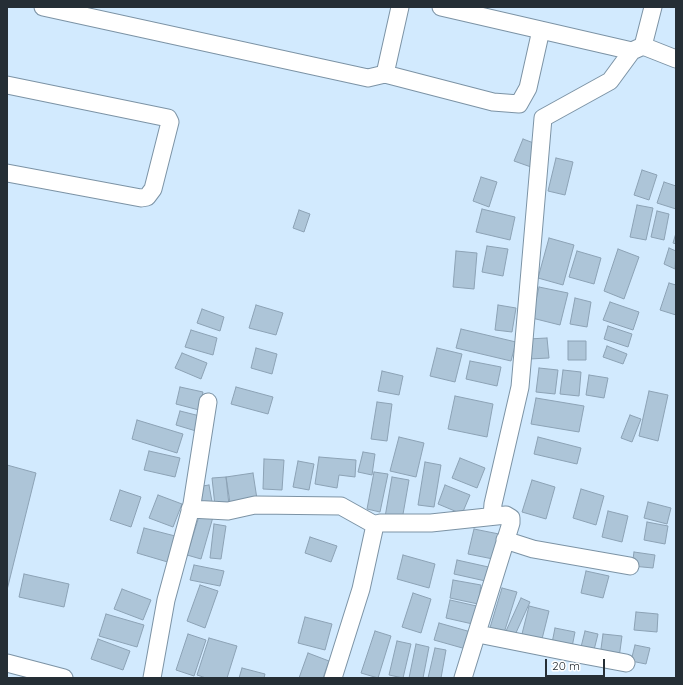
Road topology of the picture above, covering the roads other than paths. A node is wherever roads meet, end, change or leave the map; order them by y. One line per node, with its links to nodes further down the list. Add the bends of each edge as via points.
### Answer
1 (42, 7): 8 (street, via 368,78)
2 (400, 7): 8 (street)
3 (441, 7): 5 (street)
4 (653, 7): 6 (street)
5 (542, 30): 6 (street); 8 (street, via 528,88 519,104 493,102)
6 (637, 49): 7 (street); 13 (street, via 610,81 543,118 520,387)
7 (676, 59)
8 (386, 74)
9 (7, 85): 10 (street, via 168,118 170,122 153,189 147,197)
10 (7, 174)
11 (208, 402): 12 (street)
12 (190, 509): 14 (street, via 228,511 255,505 341,506); 21 (street, via 166,600)
13 (492, 516): 14 (street, via 431,523); 15 (street, via 506,515 511,518)
14 (375, 525): 22 (street, via 361,589)
15 (505, 540): 16 (street, via 533,549); 17 (street)
16 (630, 566)
17 (478, 634): 18 (street); 23 (street)
18 (626, 662)
19 (7, 663): 20 (street)
20 (64, 678)
21 (152, 678)
22 (333, 678)
23 (463, 678)

